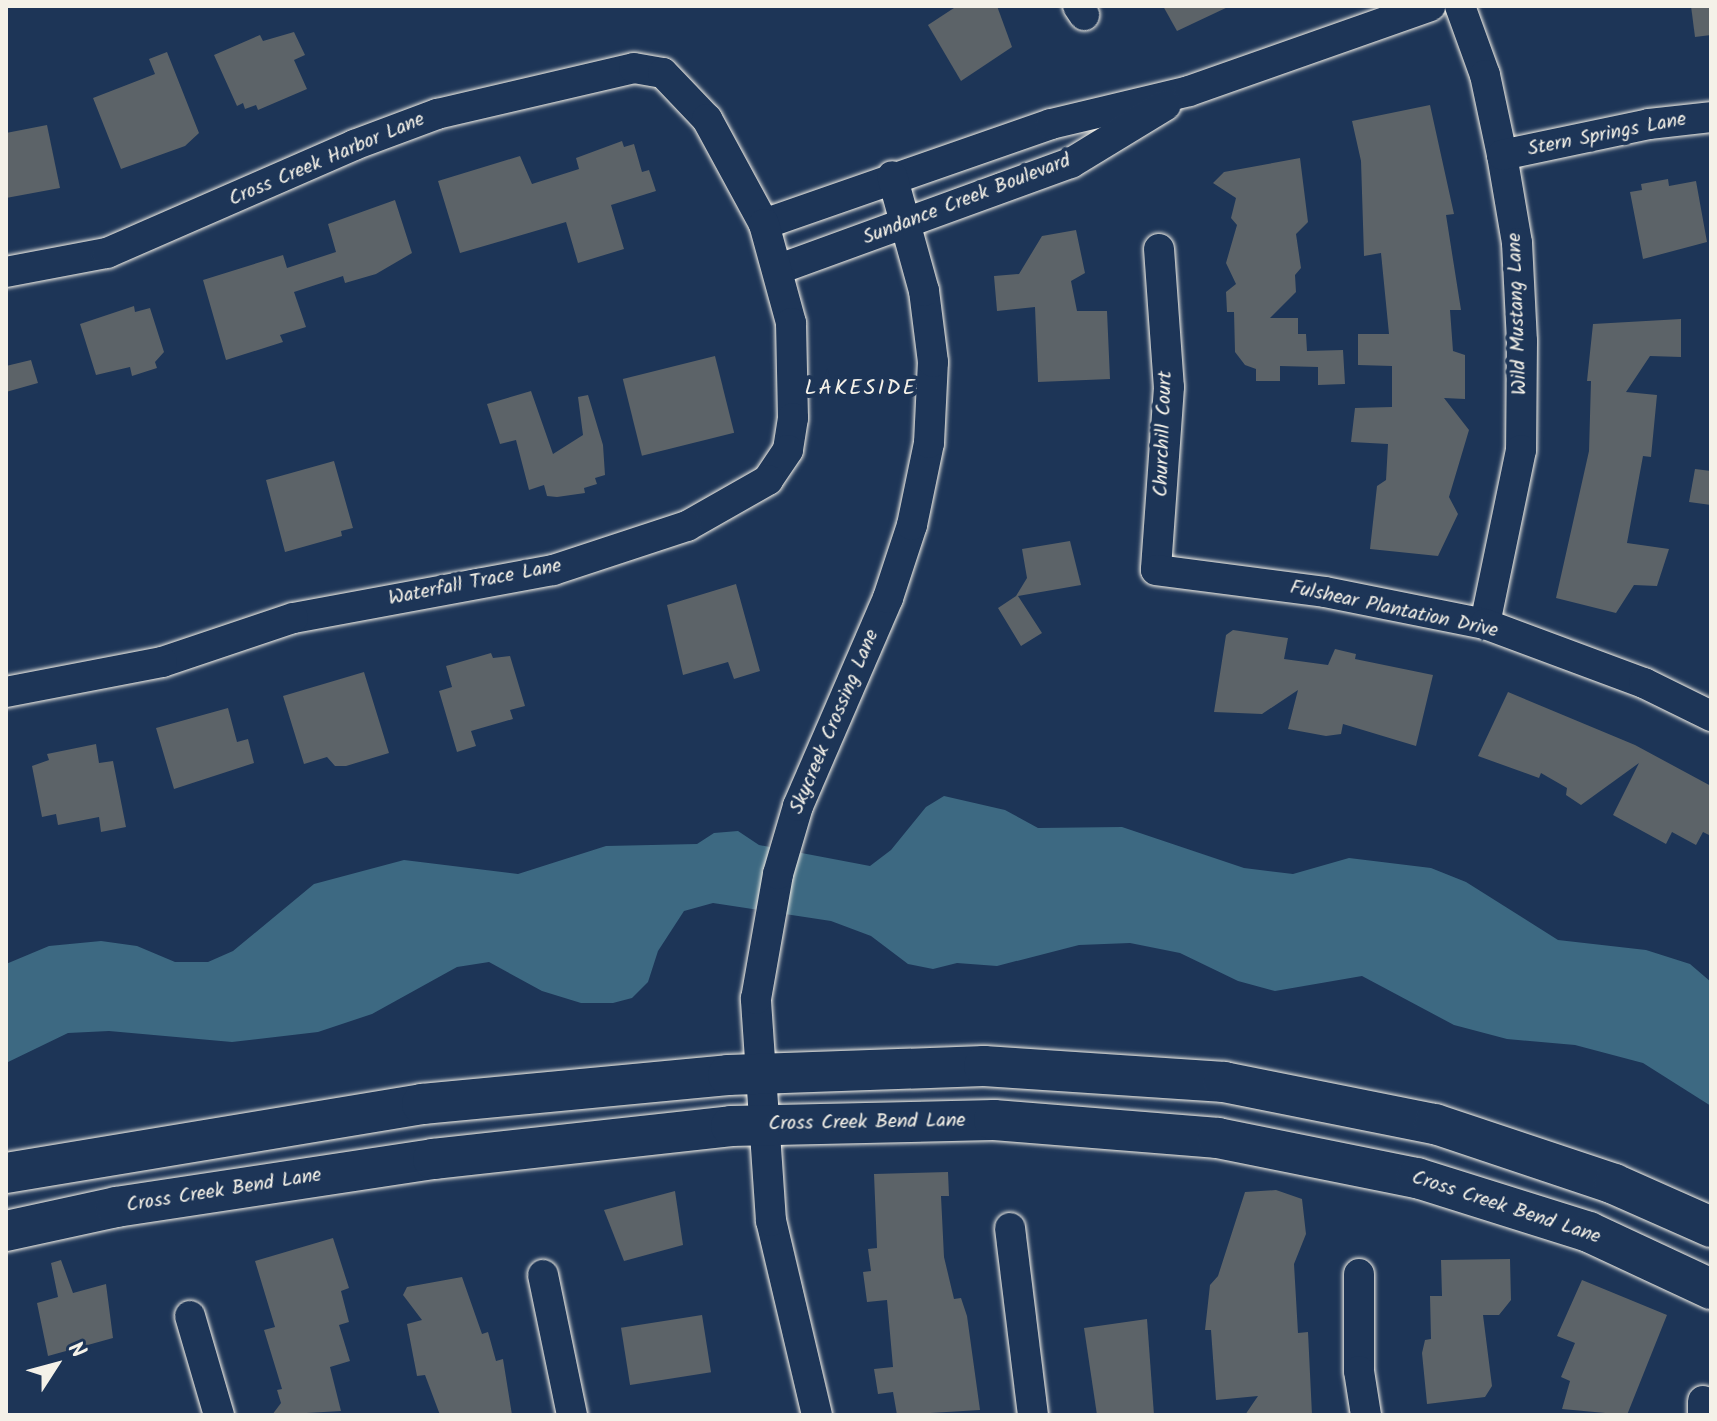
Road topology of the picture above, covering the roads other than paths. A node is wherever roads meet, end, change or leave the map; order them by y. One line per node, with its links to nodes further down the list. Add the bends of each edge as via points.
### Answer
1 (1431, 6): 3 (street, Sundance Creek Boulevard)
2 (1460, 6): 5 (street, Wild Mustang Lane, via 1485,75)
3 (1189, 91): 6 (street, Sundance Creek Boulevard, via 1051,124); 7 (street, Sundance Creek Boulevard, via 1071,163)
4 (1711, 117): 5 (street, Stern Springs Lane, via 1649,124)
5 (1502, 155): 13 (street, Wild Mustang Lane, via 1517,243 1521,450)
6 (892, 176): 7 (street, Skycreek Crossing Lane); 8 (street, Sundance Creek Boulevard)
7 (907, 223): 10 (street, Sundance Creek Boulevard); 16 (street, Skycreek Crossing Lane, via 924,291 933,362 929,443 912,525 888,598 798,806 756,999)
8 (764, 224): 10 (street, Waterfall Trace Lane); 11 (street, Cross Creek Harbor Lane, via 741,176 690,98 663,73 634,68 437,114 107,253)
9 (1159, 249): 12 (street, Churchill Court, via 1169,387)
10 (779, 269): 14 (street, Waterfall Trace Lane, via 791,323 793,418 788,450 768,480 687,526 553,570 293,618 162,662)
11 (6, 272)
12 (1156, 570): 13 (street, Fulshear Plantation Drive, via 1325,592)
13 (1485, 624): 15 (street, Fulshear Plantation Drive, via 1644,683)
14 (6, 692)
15 (1711, 716)
16 (759, 1074): 17 (street, Skycreek Crossing Lane); 18 (main road, via 422,1104); 19 (main road, via 984,1066 1224,1082 1435,1124 1614,1184)
17 (762, 1125): 21 (main road, Cross Creek Bend Lane, via 433,1159 116,1207); 24 (main road, Cross Creek Bend Lane, via 994,1120 1218,1138 1432,1183 1589,1232); 28 (street, Skycreek Crossing Lane, via 771,1221)
18 (6, 1173)
19 (1711, 1227)
20 (1010, 1228): 29 (street)
21 (6, 1231)
22 (1359, 1274): 30 (street, via 1359,1371)
23 (543, 1275): 27 (street)
24 (1711, 1289)
25 (190, 1316): 26 (street)
26 (219, 1415)
27 (572, 1415)
28 (817, 1415)
29 (1033, 1415)
30 (1366, 1415)

